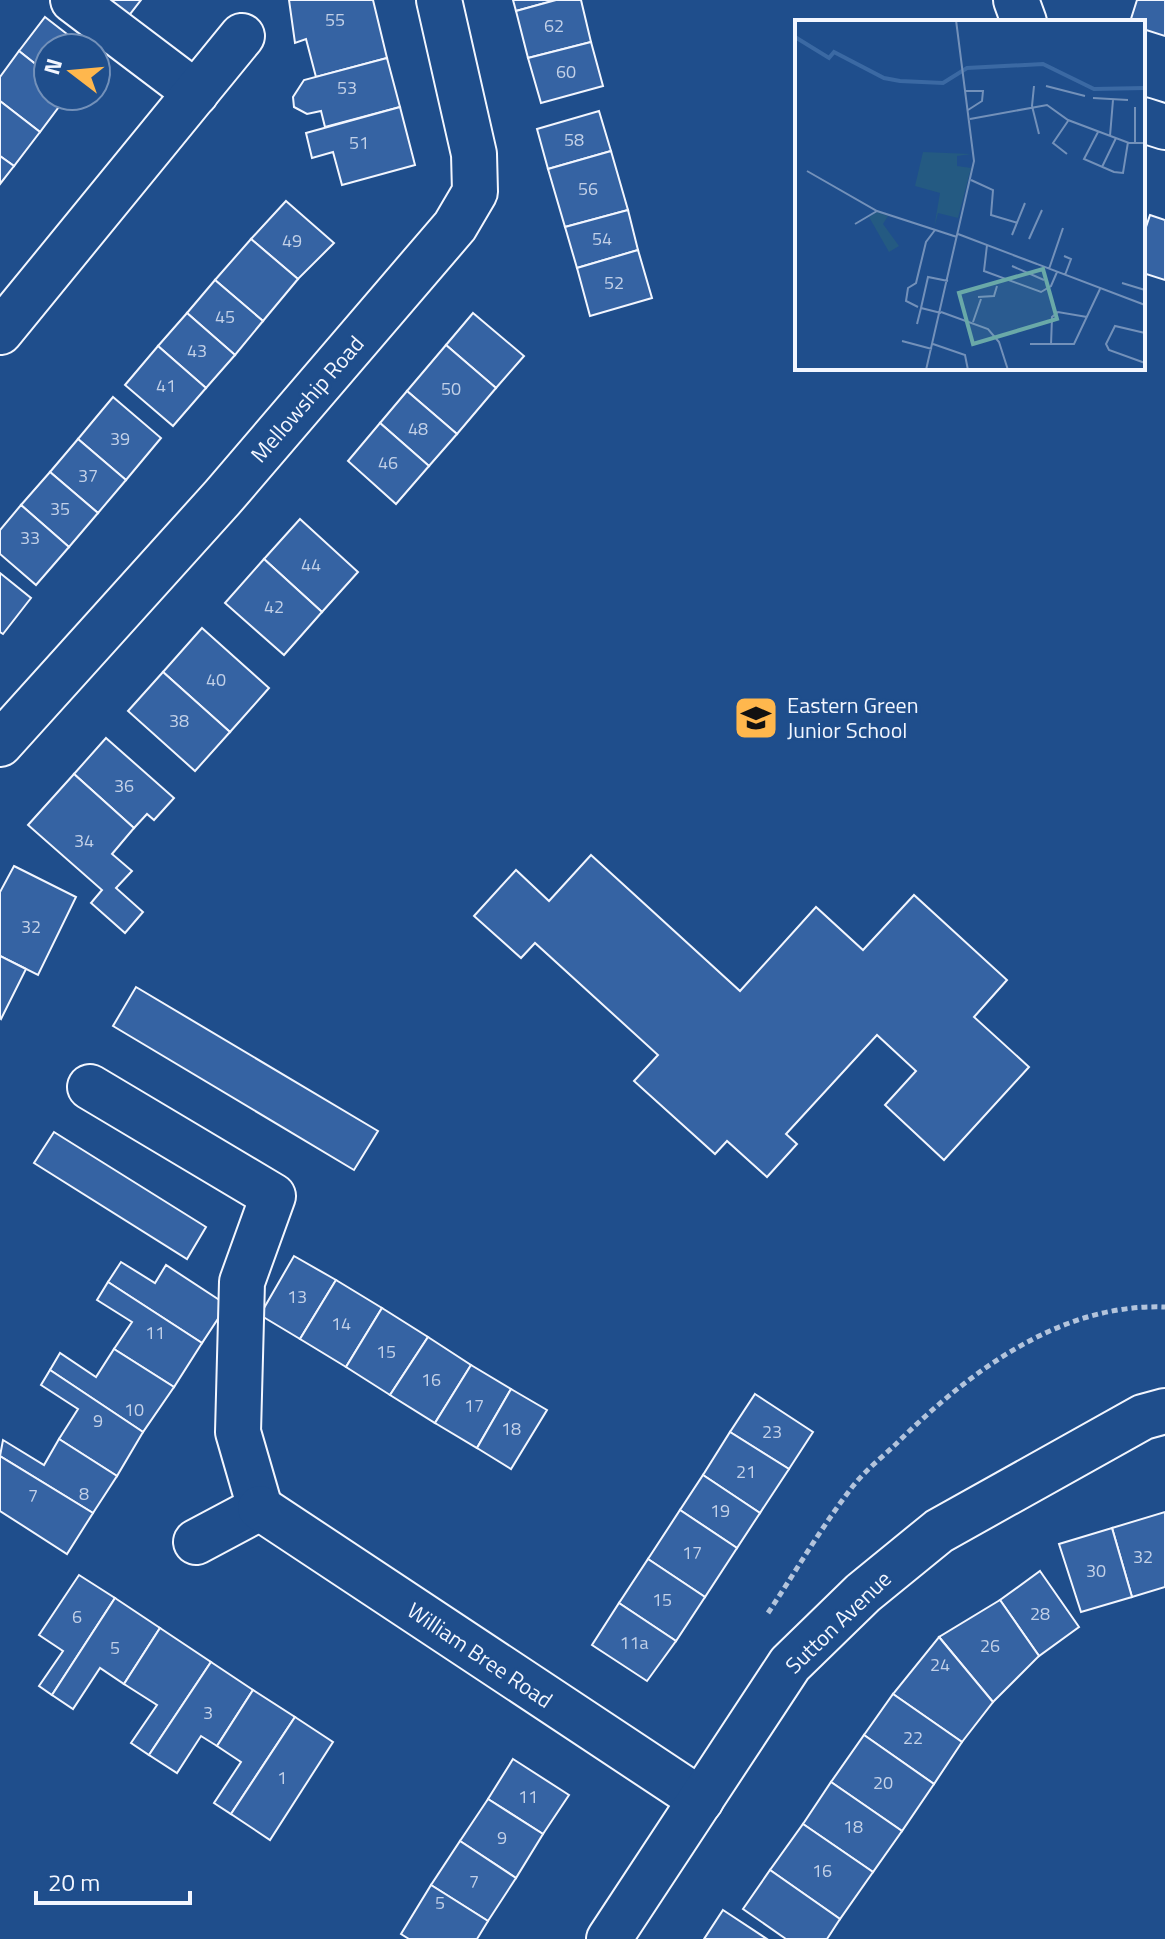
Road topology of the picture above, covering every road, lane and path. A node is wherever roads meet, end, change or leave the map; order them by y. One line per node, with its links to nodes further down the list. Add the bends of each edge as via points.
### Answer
1 (73, 0): 6 (street)
2 (439, 0): 10 (street, Mellowship Road, via 474,154 475,192 455,226 222,498)
3 (1016, 0): 4 (street)
4 (1023, 20)
5 (242, 36): 6 (street)
6 (196, 93): 9 (street)
7 (1145, 121): 8 (street)
8 (1165, 127)
9 (0, 332)
10 (0, 744)
11 (90, 1087): 13 (street, via 273,1196 242,1282 238,1432)
12 (1165, 1411): 15 (street, Sutton Avenue, via 1143,1417 939,1531 895,1566 790,1664)
13 (260, 1508): 14 (street); 15 (street, William Bree Road)
14 (196, 1542)
15 (701, 1800): 16 (street, Sutton Avenue)
16 (609, 1939)

